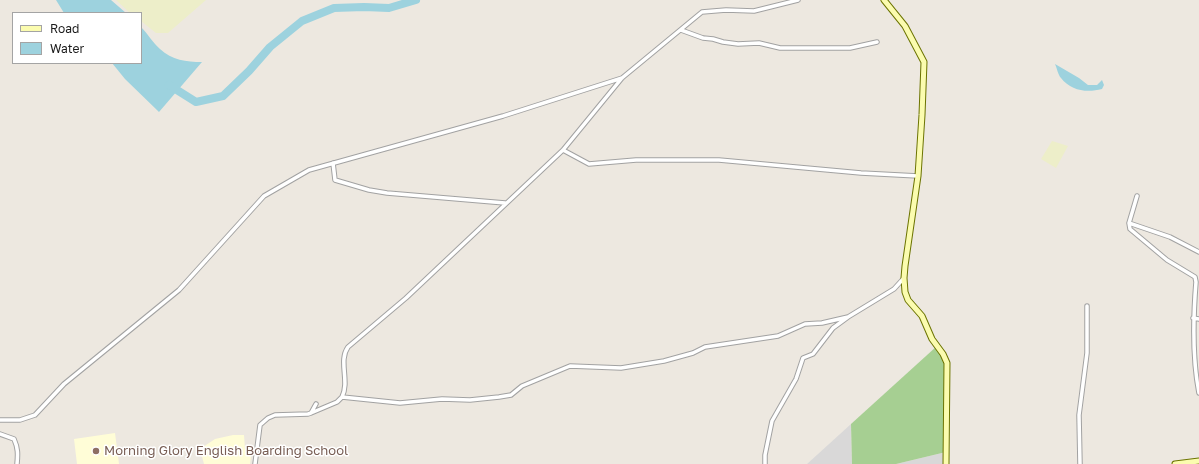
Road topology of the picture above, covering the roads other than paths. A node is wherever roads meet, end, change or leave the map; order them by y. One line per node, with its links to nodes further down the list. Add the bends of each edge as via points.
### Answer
1 (798, 0): 3 (street, via 754,10 702,12)
2 (884, 0): 8 (main road, via 905,26 924,62)
3 (681, 30): 4 (street, via 723,42 756,43 780,48 850,48); 5 (street)
4 (877, 42)
5 (622, 78): 6 (street); 7 (street, via 503,116)
6 (563, 150): 8 (street, via 589,164 636,160 719,160); 10 (street)
7 (333, 163): 10 (street, via 335,180 368,190); 22 (street, via 309,170 264,196 179,290 64,384 35,415 20,420)
8 (918, 176): 13 (main road)
9 (1136, 196): 11 (street)
10 (505, 203): 19 (street, via 406,298 348,347 344,356 346,384)
11 (1129, 223): 12 (street, via 1170,237); 16 (street, via 1134,233 1167,260 1195,277)
12 (1199, 252)
13 (904, 278): 15 (street, via 894,289); 28 (main road, via 906,296 922,316 947,363)
14 (1087, 306): 29 (street, via 1088,353 1079,415)
15 (848, 317): 19 (street, via 805,324 778,336 705,347 664,361 621,368 570,366 522,386 510,395 499,397 400,403); 27 (street, via 833,328 813,354 804,358 796,379 772,421)
16 (1193, 318): 17 (street); 18 (street)
17 (1199, 319)
18 (1199, 393)
19 (342, 397): 21 (street, via 337,402)
20 (316, 404): 21 (street)
21 (311, 413): 26 (street, via 275,415 260,425)
22 (0, 420)
23 (0, 434): 25 (street, via 14,439 17,446)
24 (1199, 461): 30 (main road)
25 (17, 464)
26 (255, 464)
27 (765, 464)
28 (946, 464)
29 (1080, 464)
30 (1174, 464)

